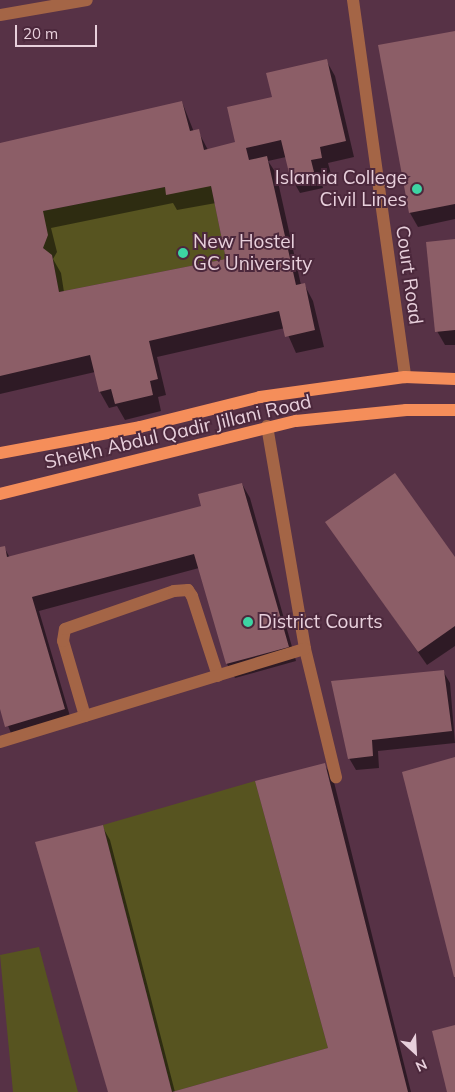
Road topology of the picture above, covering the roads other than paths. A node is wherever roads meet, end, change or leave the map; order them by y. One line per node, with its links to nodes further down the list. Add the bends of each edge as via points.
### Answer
1 (87, 0): 3 (street)
2 (353, 0): 4 (street, Court Road)
3 (0, 16)
4 (405, 377): 5 (main road, Sheikh Abdul Qadir Jillani Road); 8 (main road, Sheikh Abdul Qadir Jillani Road, via 260,397 140,427)
5 (455, 379)
6 (455, 410): 7 (main road, Sheikh Abdul Qadir Jillani Road, via 331,416)
7 (267, 426): 9 (main road, Sheikh Abdul Qadir Jillani Road); 10 (street)
8 (0, 454)
9 (0, 494)
10 (305, 649): 11 (street); 14 (street)
11 (218, 676): 12 (street); 12 (street, via 192,596 188,590 174,592 65,629 63,641)
12 (85, 716): 13 (street)
13 (0, 742)
14 (336, 777)

